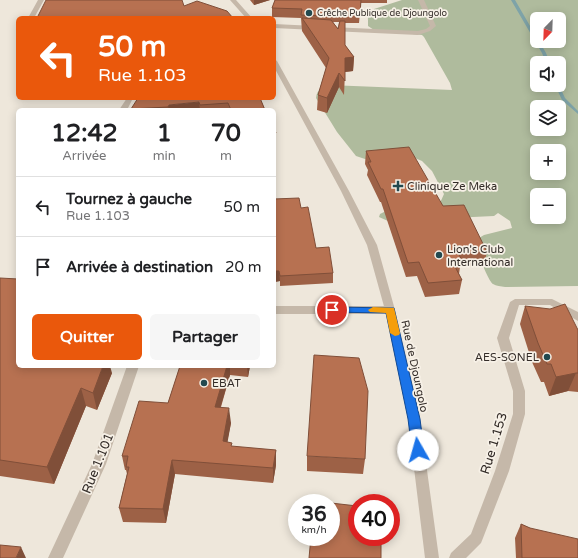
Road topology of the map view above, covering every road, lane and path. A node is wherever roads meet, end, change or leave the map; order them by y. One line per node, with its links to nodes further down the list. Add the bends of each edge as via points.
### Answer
1 (41, 0): 4 (street)
2 (233, 0): 5 (street)
3 (421, 0): 6 (street, via 432,26 418,33)
4 (32, 16)
5 (246, 16)
6 (276, 26)
7 (276, 66): 9 (street, Rue de Djoungolo, via 372,245)
8 (276, 310): 9 (street)
9 (390, 310): 13 (street, Rue de Djoungolo, via 414,419)
10 (578, 317): 14 (street, Rue 1.153, via 552,302 515,302 503,338 519,391 519,414 502,471 476,538)
11 (132, 368): 12 (street, Rue 1.101, via 99,464)
12 (55, 558)
13 (432, 558)
14 (456, 558)

